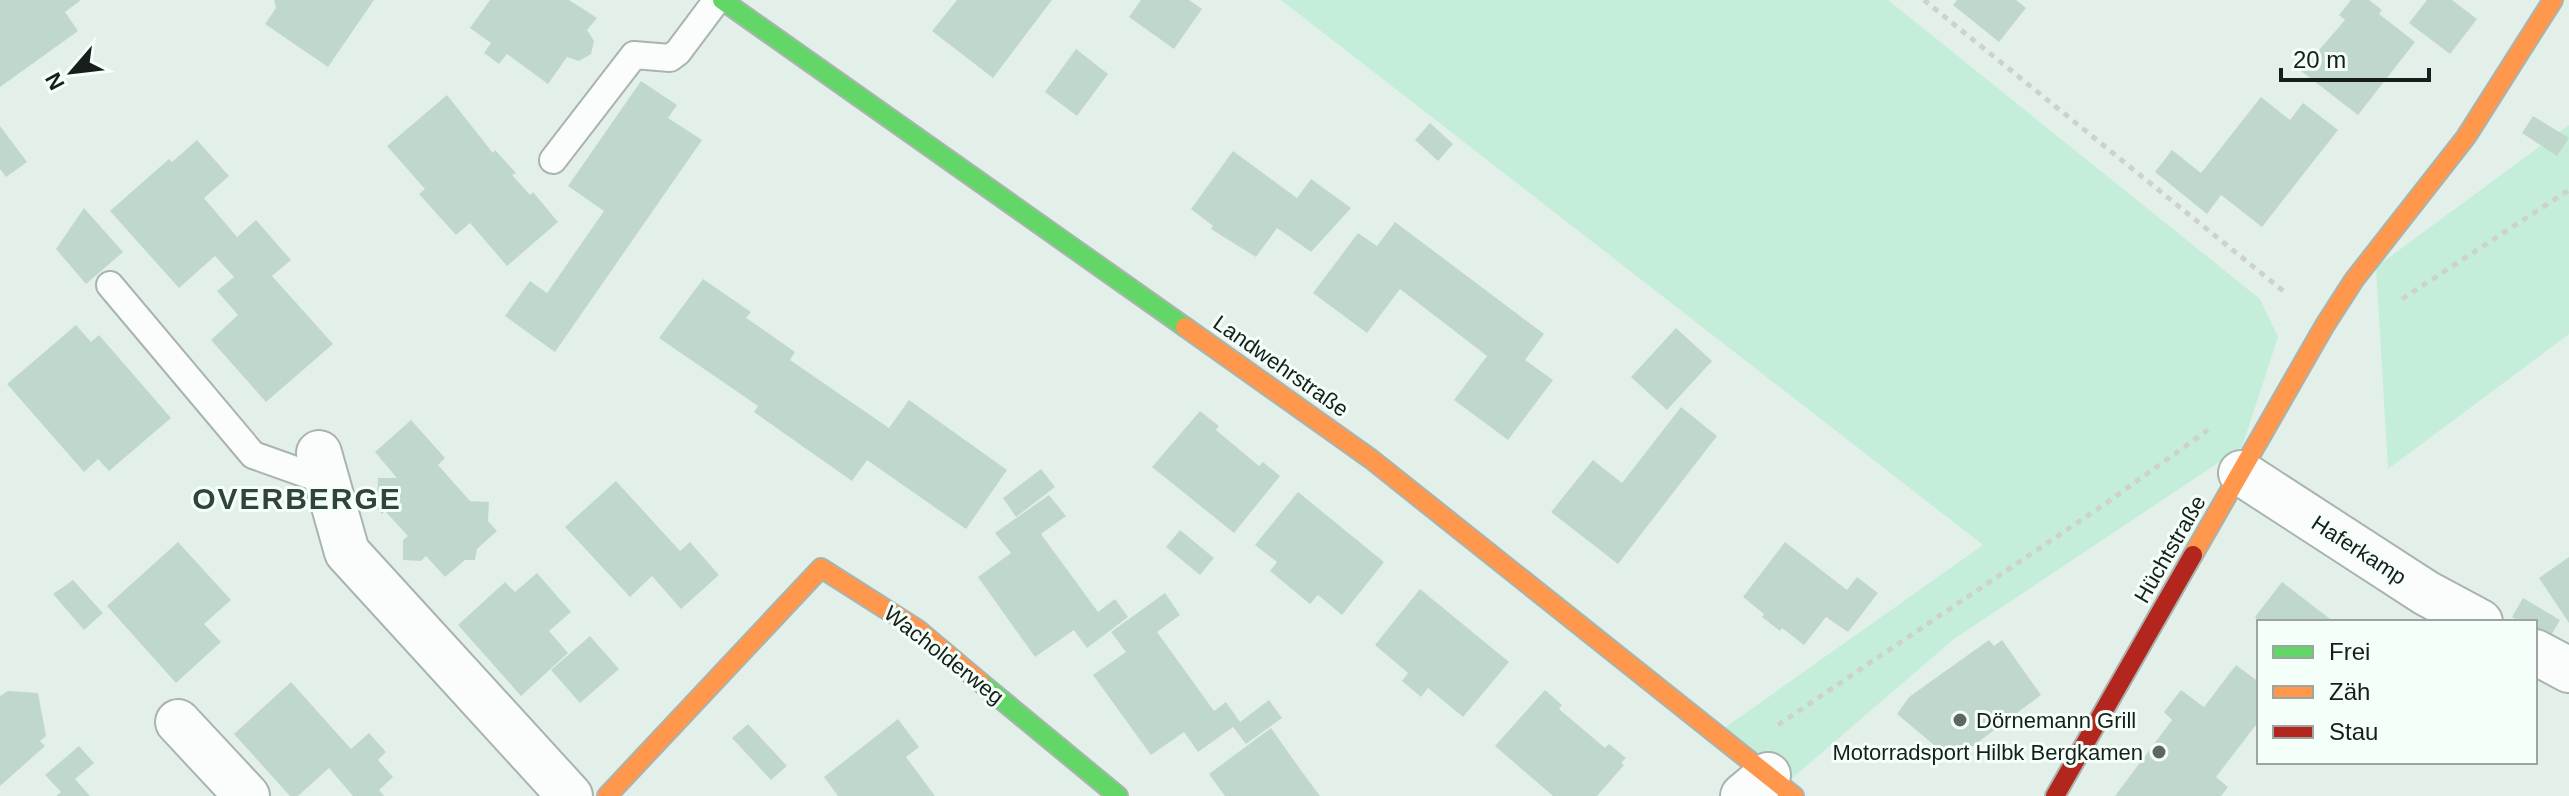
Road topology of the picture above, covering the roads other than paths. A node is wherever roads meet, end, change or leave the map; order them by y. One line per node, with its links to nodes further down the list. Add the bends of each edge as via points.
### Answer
1 (720, 0): 3 (lane, via 670,58 634,55); 11 (street, Landwehrstraße, via 1371,459)
2 (2553, 0): 6 (street, Hüchtstraße, via 2466,137 2354,280)
3 (553, 160)
4 (110, 285): 5 (lane, via 253,455)
5 (322, 467): 13 (street, via 347,552)
6 (2241, 473): 7 (street, Haferkamp); 16 (street, Hüchtstraße)
7 (2476, 620)
8 (2537, 653): 9 (street)
9 (2569, 670)
10 (178, 722): 12 (street)
11 (1761, 780)
12 (247, 796)
13 (570, 796)
14 (607, 796): 15 (street, Wacholderweg, via 821,568 917,629)
15 (1118, 796)
16 (2055, 796)

